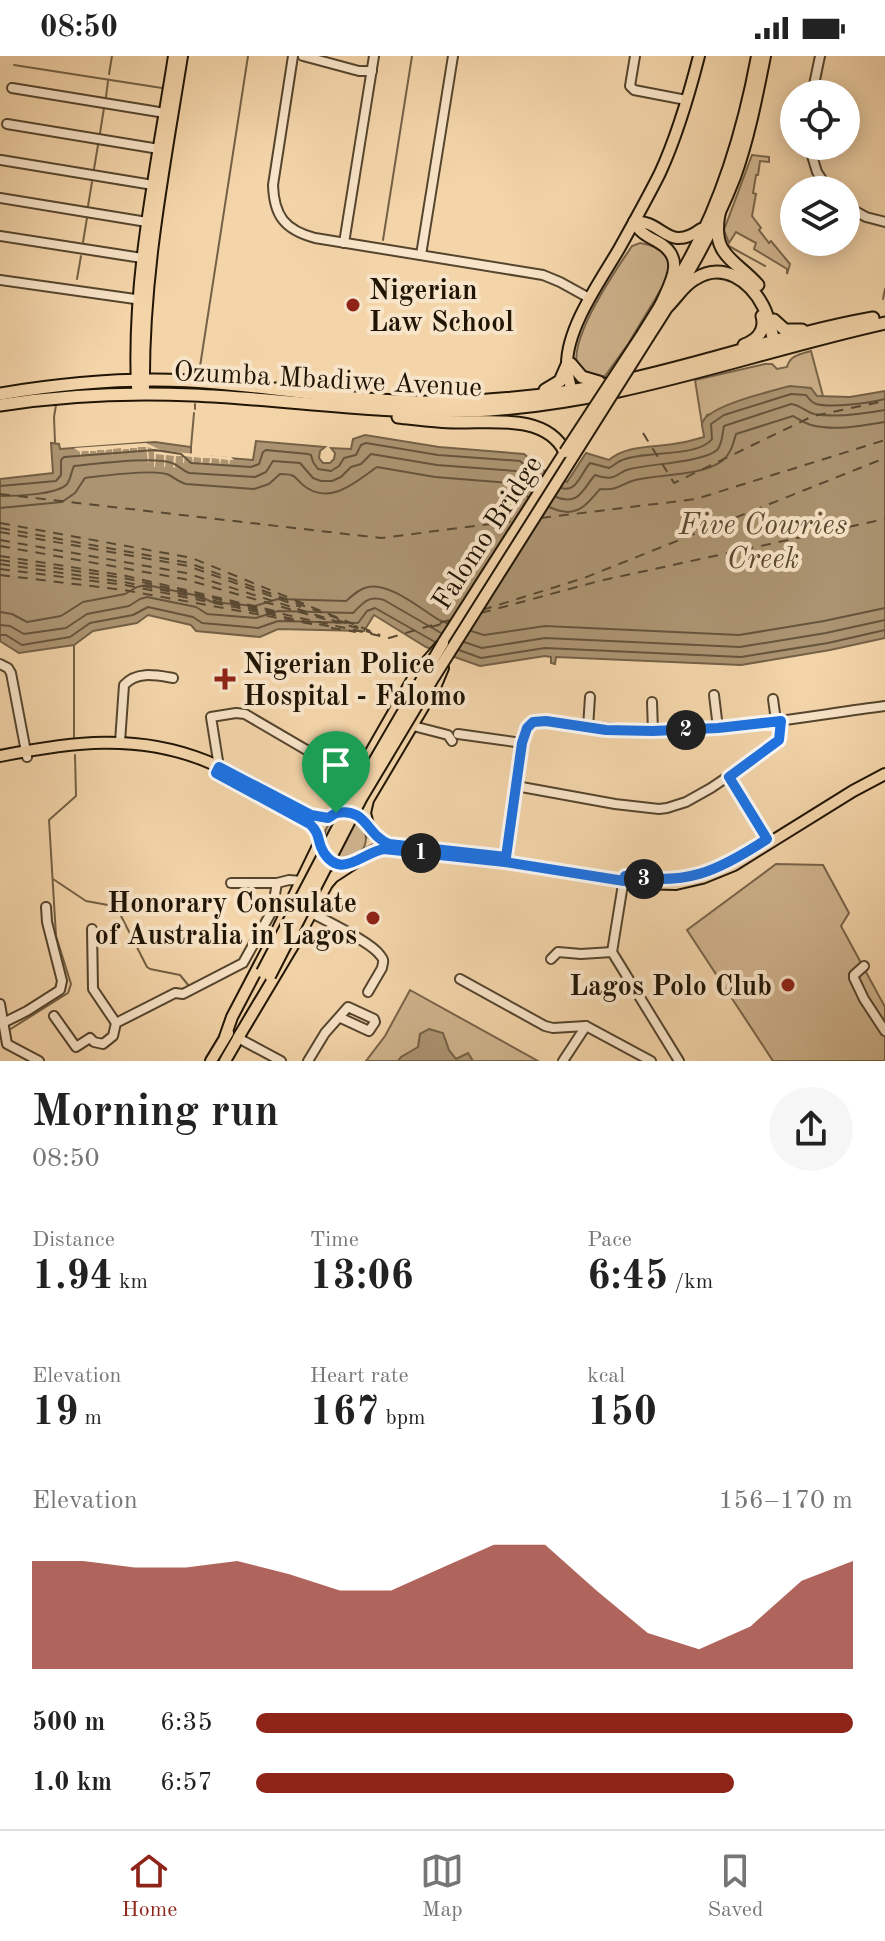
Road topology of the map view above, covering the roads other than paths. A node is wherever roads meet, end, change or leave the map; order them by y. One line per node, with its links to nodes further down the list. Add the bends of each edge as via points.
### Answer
1 (174, 56): 16 (main road)
2 (182, 56): 36 (main road)
3 (293, 56): 30 (street, via 273,185 276,210 300,233)
4 (303, 56): 12 (street)
5 (374, 56): 12 (street)
6 (453, 56): 32 (street)
7 (635, 56): 15 (street, via 630,86 634,90)
8 (699, 56): 15 (main road)
9 (757, 56): 27 (main road, via 737,142)
10 (765, 56): 22 (main road, via 747,137)
11 (820, 56): 13 (street)
12 (372, 71): 30 (street)
13 (815, 80)
14 (12, 88): 16 (street)
15 (686, 100): 25 (main road, via 670,148)
16 (165, 113): 18 (main road)
17 (7, 124): 18 (street)
18 (159, 149): 20 (main road)
19 (1, 160): 20 (street)
20 (153, 185): 24 (main road)
21 (0, 198): 24 (street)
22 (719, 214): 38 (main road); 40 (highway, via 720,246 759,286)
23 (860, 214): 26 (street)
24 (147, 222): 33 (main road)
25 (634, 222): 27 (main road, via 644,221 678,238); 29 (main road); 31 (main road)
26 (885, 222)
27 (705, 226): 38 (main road)
28 (0, 236): 33 (street)
29 (649, 237): 31 (main road, via 635,238); 38 (main road, via 671,252 675,262)
30 (344, 243): 32 (street)
31 (617, 252): 35 (main road)
32 (421, 255): 35 (street, via 543,275)
33 (142, 258): 36 (main road)
34 (0, 280): 36 (street)
35 (589, 298): 46 (main road, via 571,342)
36 (142, 300): 47 (main road)
37 (759, 300): 38 (highway, via 741,279 712,272 686,285); 44 (highway); 45 (highway, via 761,333)
38 (664, 307): 43 (main road)
39 (885, 316): 41 (highway, Ozumba Mbadiwe Avenue)
40 (774, 320): 41 (highway, via 792,331); 44 (highway)
41 (853, 322): 44 (highway, Ozumba Mbadiwe Avenue)
42 (885, 323): 44 (highway, Ozumba Mbadiwe Avenue)
43 (646, 334): 55 (main road, Falomo Bridge, bridge); 56 (main road, bridge)
44 (777, 346): 45 (highway, Ozumba Mbadiwe Avenue); 51 (highway, Ozumba Mbadiwe Avenue, via 631,390)
45 (726, 354): 48 (highway, Ozumba Mbadiwe Avenue)
46 (569, 363): 48 (highway, via 587,380); 51 (main road); 52 (highway, via 557,384)
47 (140, 380): 49 (highway, Ozumba Mbadiwe Avenue); 50 (main road); 52 (highway, Ozumba Mbadiwe Avenue, via 423,401)
48 (612, 383): 51 (highway, Ozumba Mbadiwe Avenue)
49 (0, 394)
50 (140, 394): 53 (highway, Ozumba Mbadiwe Avenue); 54 (highway, Ozumba Mbadiwe Avenue)
51 (575, 395): 52 (highway, Ozumba Mbadiwe Avenue); 54 (highway, Ozumba Mbadiwe Avenue, via 462,411)
52 (525, 396)
53 (0, 405)
54 (350, 407): 55 (highway, via 427,421 526,424 552,437)
55 (565, 452): 56 (main road, Falomo Bridge)
56 (447, 646): 80 (main road, bridge, via 435,687); 81 (main road, bridge, via 415,675); 97 (main road, bridge)
57 (0, 664): 71 (street, via 11,673)
58 (173, 678): 69 (street, via 142,675 126,682)
59 (714, 695): 67 (street)
60 (590, 697): 66 (street)
61 (773, 699): 64 (street)
62 (652, 702): 68 (street)
63 (885, 706): 64 (street)
64 (778, 721): 67 (street); 78 (street, via 779,740)
65 (417, 727): 70 (street, via 455,737)
66 (588, 727): 68 (street); 70 (street, via 538,720 530,723)
67 (718, 728): 68 (street)
68 (653, 731)
69 (120, 742): 71 (main road, via 80,743); 74 (main road, via 176,751)
70 (522, 743): 79 (street)
71 (26, 754): 73 (main road); 74 (main road, via 124,749)
72 (364, 756): 77 (street)
73 (0, 759)
74 (218, 770): 77 (street, via 211,717 241,713); 81 (main road, via 311,815); 83 (main road, via 310,824)
75 (885, 771): 84 (main road)
76 (389, 774): 80 (street)
77 (351, 776): 81 (street)
78 (729, 777): 79 (street, via 676,807 659,809); 84 (street)
79 (516, 786): 86 (street)
80 (365, 813): 82 (main road)
81 (332, 816): 82 (main road, via 357,815); 83 (main road, via 320,829)
82 (370, 829): 85 (main road, via 369,848); 86 (main road, via 389,844)
83 (319, 839): 85 (main road, via 333,861 348,864); 88 (main road)
84 (769, 841): 87 (main road, via 734,865 702,878 663,884)
85 (360, 859): 86 (main road, via 384,849); 92 (main road, via 333,877)
86 (505, 860): 87 (main road)
87 (624, 878): 94 (street)
88 (302, 881): 90 (street); 107 (main road)
89 (231, 883): 90 (street)
90 (277, 883): 104 (street, via 272,911 243,963)
91 (46, 907): 103 (street, via 60,990)
92 (312, 913): 99 (street, via 381,956 384,963); 108 (main road)
93 (92, 929): 104 (street, via 93,989)
94 (612, 952): 95 (street, via 558,952); 117 (street)
95 (551, 959)
96 (864, 966): 106 (street, via 854,978)
97 (266, 974): 107 (main road); 108 (main road)
98 (460, 979): 105 (street, via 549,1027)
99 (368, 992)
100 (0, 1004): 103 (street)
101 (54, 1016): 104 (street, via 76,1047 90,1038 103,1044 113,1036)
102 (341, 1018): 114 (street)
103 (3, 1023): 109 (street)
104 (116, 1023)
105 (586, 1026): 115 (street); 116 (street)
106 (885, 1031)
107 (225, 1037): 111 (main road)
108 (238, 1038): 112 (main road); 113 (street)
109 (4, 1046): 110 (street)
110 (39, 1061)
111 (211, 1061)
112 (225, 1061)
113 (281, 1061)
114 (308, 1061)
115 (563, 1061)
116 (651, 1061)
117 (679, 1061)

